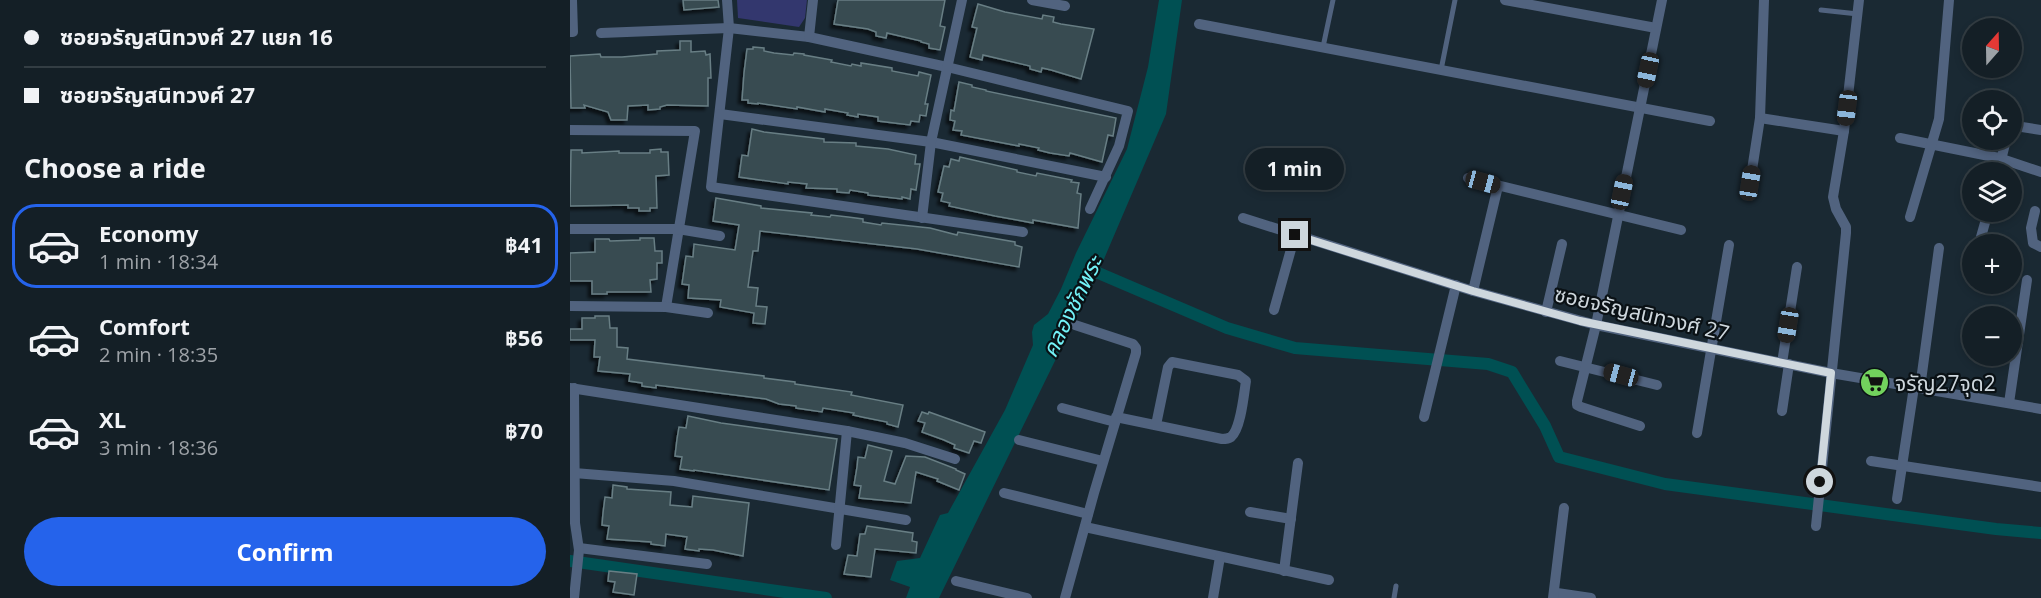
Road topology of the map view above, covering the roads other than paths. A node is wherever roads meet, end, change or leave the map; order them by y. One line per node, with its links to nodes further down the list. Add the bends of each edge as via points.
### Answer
1 (572, 0): 19 (street)
2 (727, 0): 17 (street)
3 (813, 0): 21 (street)
4 (962, 0): 23 (street)
5 (1032, 0): 13 (street)
6 (1333, 0): 22 (lane)
7 (1455, 0): 24 (lane)
8 (1505, 0): 18 (street)
9 (1662, 0): 18 (street)
10 (1764, 0): 27 (street)
11 (1859, 0): 15 (street)
12 (1949, 0): 35 (street, via 1939,119)
13 (1065, 6)
14 (1821, 10): 15 (lane)
15 (1858, 15): 32 (street)
16 (1199, 24): 22 (street)
17 (729, 28): 20 (street); 21 (street); 26 (street)
18 (1656, 28): 25 (street)
19 (570, 32)
20 (601, 33)
21 (809, 37): 23 (street)
22 (1323, 47): 24 (street)
23 (947, 67): 34 (street); 40 (street, via 1128,111)
24 (1441, 70): 25 (street)
25 (1640, 107): 28 (street); 46 (street)
26 (720, 114): 34 (street); 48 (street, via 711,187)
27 (1760, 118): 32 (street); 42 (street)
28 (1710, 121)
29 (2022, 127): 31 (street)
30 (570, 130): 51 (street, via 695,131)
31 (2041, 130)
32 (1844, 131): 75 (street, via 1833,197 1846,233)
33 (1900, 138): 35 (street)
34 (932, 142): 40 (street); 48 (street)
35 (1932, 145): 37 (street); 47 (street)
36 (2003, 150): 37 (street)
37 (2001, 159): 38 (street); 39 (street)
38 (2000, 162)
39 (2041, 172)
40 (1106, 177): 44 (street)
41 (1468, 178): 43 (street)
42 (1750, 183)
43 (1498, 186): 46 (street); 63 (street)
44 (1090, 209)
45 (2035, 211): 58 (street, via 2033,243)
46 (1618, 213): 52 (street); 70 (street)
47 (1910, 217)
48 (922, 218): 53 (street)
49 (1243, 218): 54 (street, ซอยจรัญสนิทวงศ์ 27)
50 (570, 229): 51 (street)
51 (678, 229): 55 (street); 65 (street)
52 (1681, 230)
53 (1023, 232)
54 (1295, 235): 62 (street, ซอยจรัญสนิทวงศ์ 27); 66 (street)
55 (720, 236)
56 (1562, 244): 67 (street)
57 (1729, 245): 71 (street)
58 (2041, 247)
59 (1939, 248): 77 (street)
60 (1797, 267): 73 (street)
61 (2027, 279): 79 (street)
62 (1456, 285): 63 (street, ซอยจรัญสนิทวงศ์ 27); 83 (street)
63 (1473, 291): 67 (street, ซอยจรัญสนิทวงศ์ 27)
64 (570, 306): 65 (street)
65 (666, 307): 68 (street)
66 (1274, 310)
67 (1546, 312): 70 (street, ซอยจรัญสนิทวงศ์ 27)
68 (708, 313)
69 (1075, 325): 84 (street, via 1136,348)
70 (1596, 325): 71 (street, ซอยจรัญสนิทวงศ์ 27); 74 (street)
71 (1712, 349): 73 (street, ซอยจรัญสนิทวงศ์ 27); 88 (street)
72 (1560, 361): 74 (street)
73 (1786, 364): 75 (street, ซอยจรัญสนิทวงศ์ 27); 82 (street)
74 (1586, 366): 76 (street); 86 (street, via 1577,405)
75 (1831, 373): 77 (street, ซอยจรัญสนิทวงศ์ 27); 106 (street)
76 (1657, 385)
77 (1917, 387): 79 (street, ซอยจรัญสนิทวงศ์ 27); 94 (street)
78 (572, 388): 87 (street); 95 (street)
79 (2009, 403): 81 (street, ซอยจรัญสนิทวงศ์ 27)
80 (1062, 408): 84 (street)
81 (2041, 409)
82 (1782, 411)
83 (1424, 417)
84 (1116, 419): 85 (street); 91 (street)
85 (1156, 425): 85 (street, via 1172,362 1239,375 1246,381 1241,413 1234,435 1229,438)
86 (1640, 426)
87 (847, 431): 90 (street); 100 (street)
88 (1697, 434)
89 (1019, 440): 91 (street)
90 (955, 459)
91 (1103, 461): 102 (street)
92 (1870, 461): 94 (street)
93 (1298, 464): 103 (street)
94 (1902, 465): 96 (street); 98 (street)
95 (574, 473): 100 (street, via 674,481); 108 (street)
96 (2041, 487)
97 (1004, 493): 102 (street)
98 (1897, 499)
99 (1564, 508): 115 (street)
100 (838, 509): 104 (street); 107 (street)
101 (1251, 512): 103 (street)
102 (1088, 514): 105 (street)
103 (1291, 519): 111 (street)
104 (906, 520)
105 (1084, 526): 109 (street); 118 (street)
106 (1816, 526)
107 (836, 545)
108 (579, 549): 110 (street); 116 (street)
109 (1220, 557): 111 (street); 119 (street)
110 (707, 564)
111 (1284, 571): 112 (street)
112 (1329, 580)
113 (956, 581): 117 (street)
114 (1396, 586): 120 (lane)
115 (1555, 596): 121 (street)
116 (574, 598)
117 (1027, 598)
118 (1065, 598)
119 (1213, 598)
120 (1394, 598)
121 (1590, 598)

